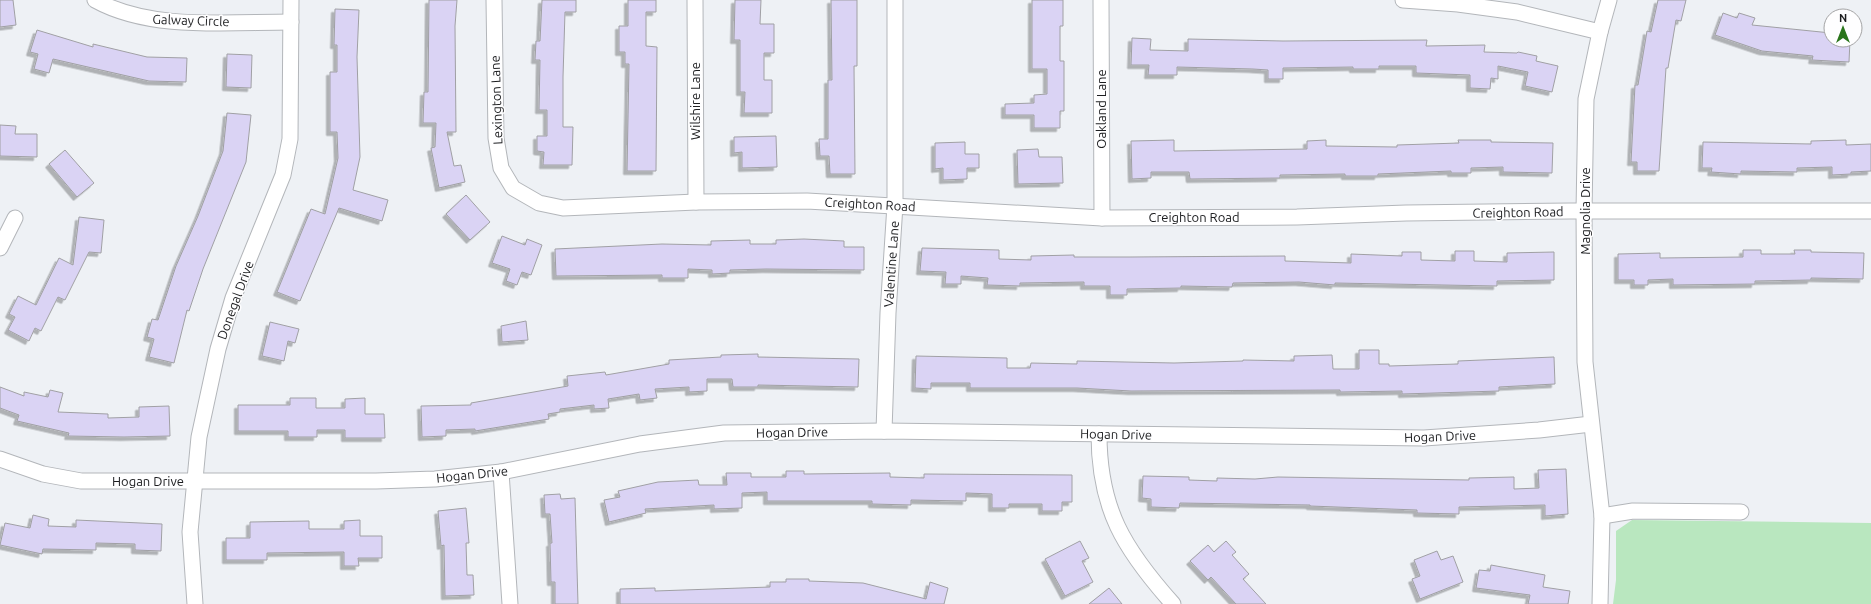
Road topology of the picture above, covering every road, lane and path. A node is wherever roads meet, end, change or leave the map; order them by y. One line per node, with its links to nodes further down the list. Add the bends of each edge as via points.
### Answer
1 (94, 0): 9 (street, Galway Circle, via 147,19 190,22)
2 (291, 0): 9 (street, Donegal Drive)
3 (494, 0): 11 (street, Lexington Lane, via 496,138 501,168 514,188)
4 (695, 0): 12 (street, Wilshire Lane)
5 (895, 0): 13 (street, Valentine Lane)
6 (1101, 0): 17 (street, Oakland Lane)
7 (1403, 0): 10 (street, via 1517,12)
8 (1610, 0): 10 (street, Magnolia Drive)
9 (291, 22): 24 (street, Donegal Drive, via 290,139 283,175 233,298 218,349 199,437)
10 (1600, 32): 15 (street, Magnolia Drive, via 1586,99)
11 (521, 192): 12 (street, Creighton Road, via 539,203 563,208)
12 (696, 202): 13 (street, Creighton Road, via 807,201)
13 (895, 205): 17 (street, Creighton Road); 20 (street, Valentine Lane)
14 (1871, 211): 15 (street, Creighton Road)
15 (1584, 212): 17 (street, Creighton Road); 19 (street, Magnolia Drive, via 1585,362)
16 (15, 218): 18 (street)
17 (1102, 218)
18 (0, 248)
19 (1591, 424): 21 (street, Hogan Drive, via 1424,438); 26 (street, Magnolia Drive)
20 (884, 431): 21 (street, Hogan Drive); 23 (street, Hogan Drive, via 724,433 640,444)
21 (1099, 434): 29 (street, via 1101,475 1111,516 1131,552)
22 (0, 458): 24 (street, Hogan Drive, via 43,474 81,481)
23 (501, 472): 24 (street, Hogan Drive, via 435,479 376,481); 28 (street)
24 (194, 480): 27 (street, Donegal Drive, via 190,532)
25 (1741, 512): 26 (street, via 1633,511)
26 (1602, 516): 30 (street, Magnolia Drive)
27 (195, 604)
28 (510, 604)
29 (1173, 604)
30 (1600, 604)

